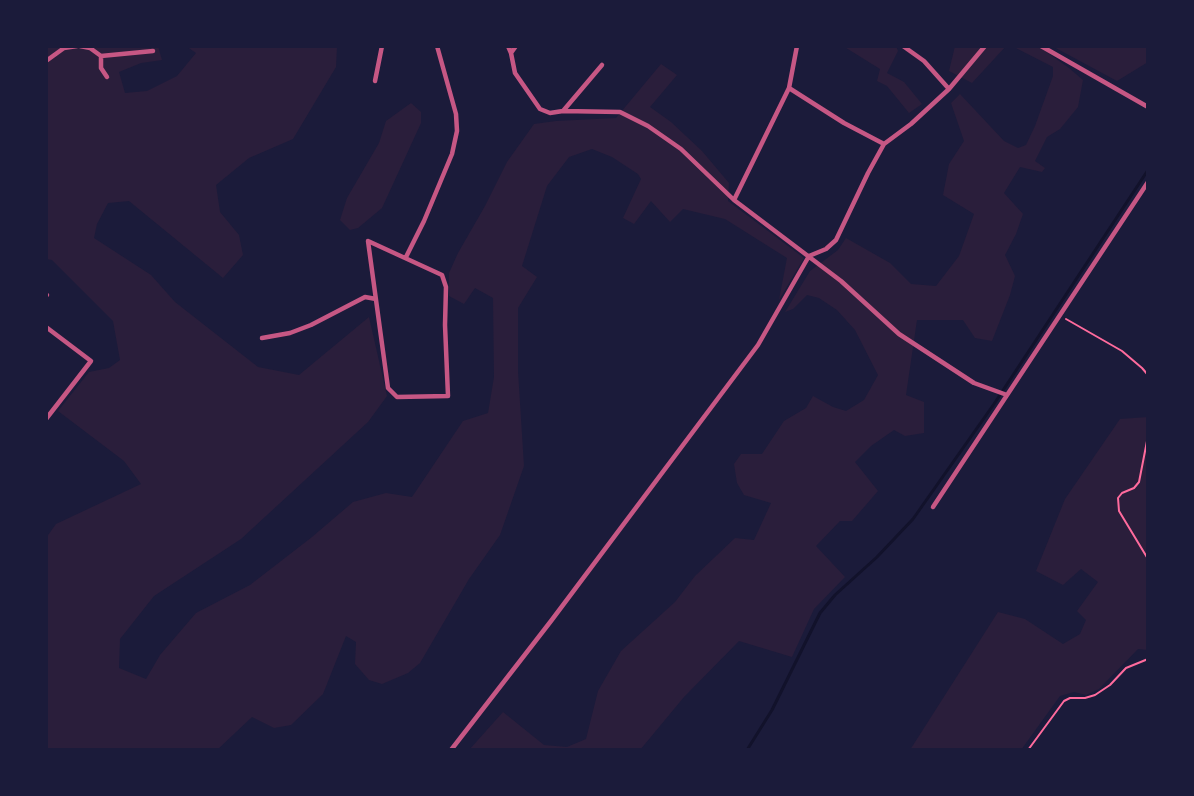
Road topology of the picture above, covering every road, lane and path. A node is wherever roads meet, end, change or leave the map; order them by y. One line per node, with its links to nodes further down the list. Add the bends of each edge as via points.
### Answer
1 (78, 46): 12 (street, via 90,48); 13 (street, via 64,48)
2 (382, 46): 16 (street)
3 (437, 46): 25 (street, via 456,114 457,131 452,154)
4 (508, 46): 11 (street)
5 (516, 46): 11 (street)
6 (797, 46): 17 (street)
7 (903, 46): 18 (street, via 924,61)
8 (985, 46): 18 (street)
9 (1041, 46): 19 (street)
10 (153, 51): 12 (street)
11 (511, 53): 20 (street, via 515,73 540,109 550,113)
12 (101, 56): 15 (street, via 101,68)
13 (46, 61)
14 (602, 65): 20 (street)
15 (107, 77)
16 (375, 81)
17 (789, 88): 21 (street); 23 (street)
18 (949, 89): 21 (street)
19 (1148, 107)
20 (563, 111): 23 (street, via 620,112 648,126 681,149)
21 (884, 144): 24 (street, via 836,240 826,250)
22 (1148, 182): 27 (street)
23 (734, 200): 24 (street)
24 (809, 256): 31 (street, via 899,334 974,383); 37 (street, via 758,346)
25 (406, 257): 26 (street, via 368,241); 26 (street, via 442,275 446,287 448,396 397,396 388,388)
26 (376, 299): 29 (street, via 365,297 311,325)
27 (1060, 316): 30 (path, via 1122,352); 31 (street)
28 (46, 327): 32 (street, via 91,362)
29 (262, 338)
30 (1148, 376)
31 (1003, 394): 34 (street)
32 (46, 419)
33 (1148, 436): 35 (path, via 1139,482 1118,498 1119,511)
34 (933, 507)
35 (1148, 559)
36 (1148, 659): 38 (path, via 1126,668 1095,695 1064,701)
37 (451, 750)
38 (1028, 750)

